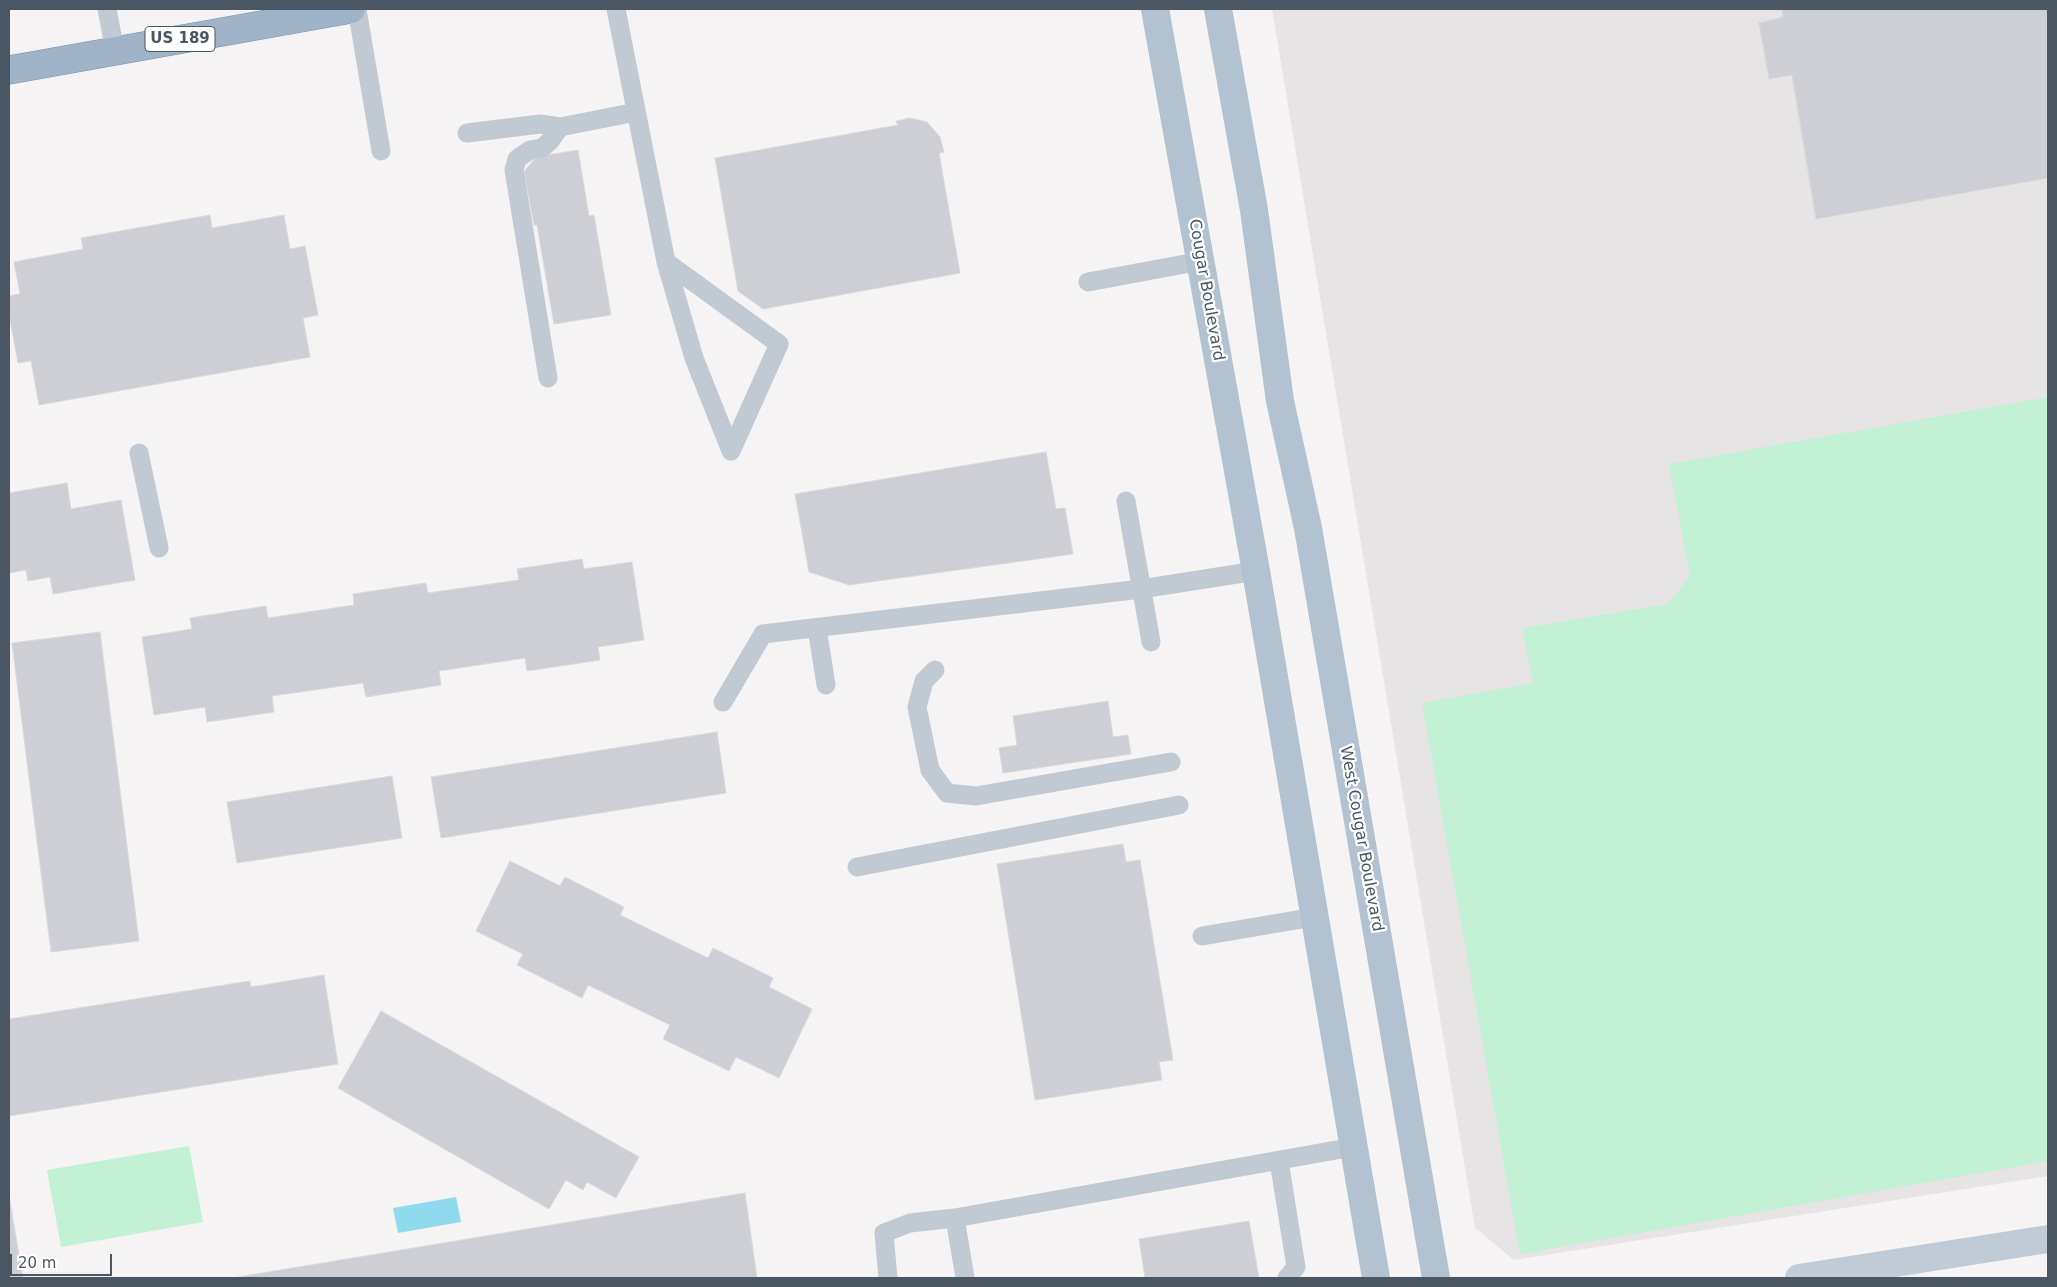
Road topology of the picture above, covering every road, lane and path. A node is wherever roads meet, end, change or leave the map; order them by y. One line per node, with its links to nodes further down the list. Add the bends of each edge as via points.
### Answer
1 (107, 9): 7 (lane)
2 (351, 9): 7 (highway, US 189)
3 (357, 9): 12 (lane)
4 (616, 9): 9 (lane)
5 (1155, 9): 13 (main road, Cougar Boulevard)
6 (1218, 9): 40 (main road, West Cougar Boulevard, via 1254,210 1280,401 1311,546)
7 (115, 51): 8 (highway, US 189)
8 (9, 70)
9 (636, 112): 10 (lane); 14 (lane)
10 (560, 127): 11 (lane, via 540,124); 16 (lane, via 542,148 530,150 517,159 514,170)
11 (467, 133)
12 (381, 151)
13 (1201, 261): 15 (lane); 20 (main road, Cougar Boulevard)
14 (666, 262): 14 (lane, via 780,344 731,451 694,358)
15 (1088, 282)
16 (548, 378)
17 (139, 453): 19 (lane)
18 (1126, 501): 21 (lane)
19 (159, 548)
20 (1256, 571): 21 (lane); 30 (main road)
21 (1141, 589): 22 (lane); 23 (lane)
22 (817, 628): 25 (lane); 26 (lane, via 763,634)
23 (1151, 642)
24 (935, 670): 27 (lane, via 924,681 917,707 930,770 948,794 976,796)
25 (826, 685)
26 (723, 702)
27 (1171, 762)
28 (1179, 805): 29 (lane)
29 (857, 867)
30 (1314, 917): 31 (lane); 32 (main road)
31 (1202, 936)
32 (1353, 1147): 33 (lane); 39 (main road)
33 (1279, 1161): 34 (lane); 38 (lane, via 1296,1267)
34 (955, 1218): 36 (lane, via 910,1224 884,1232); 37 (lane)
35 (2048, 1239): 41 (main road)
36 (888, 1278)
37 (965, 1278)
38 (1287, 1278)
39 (1376, 1278)
40 (1436, 1278)
41 (1799, 1278)

